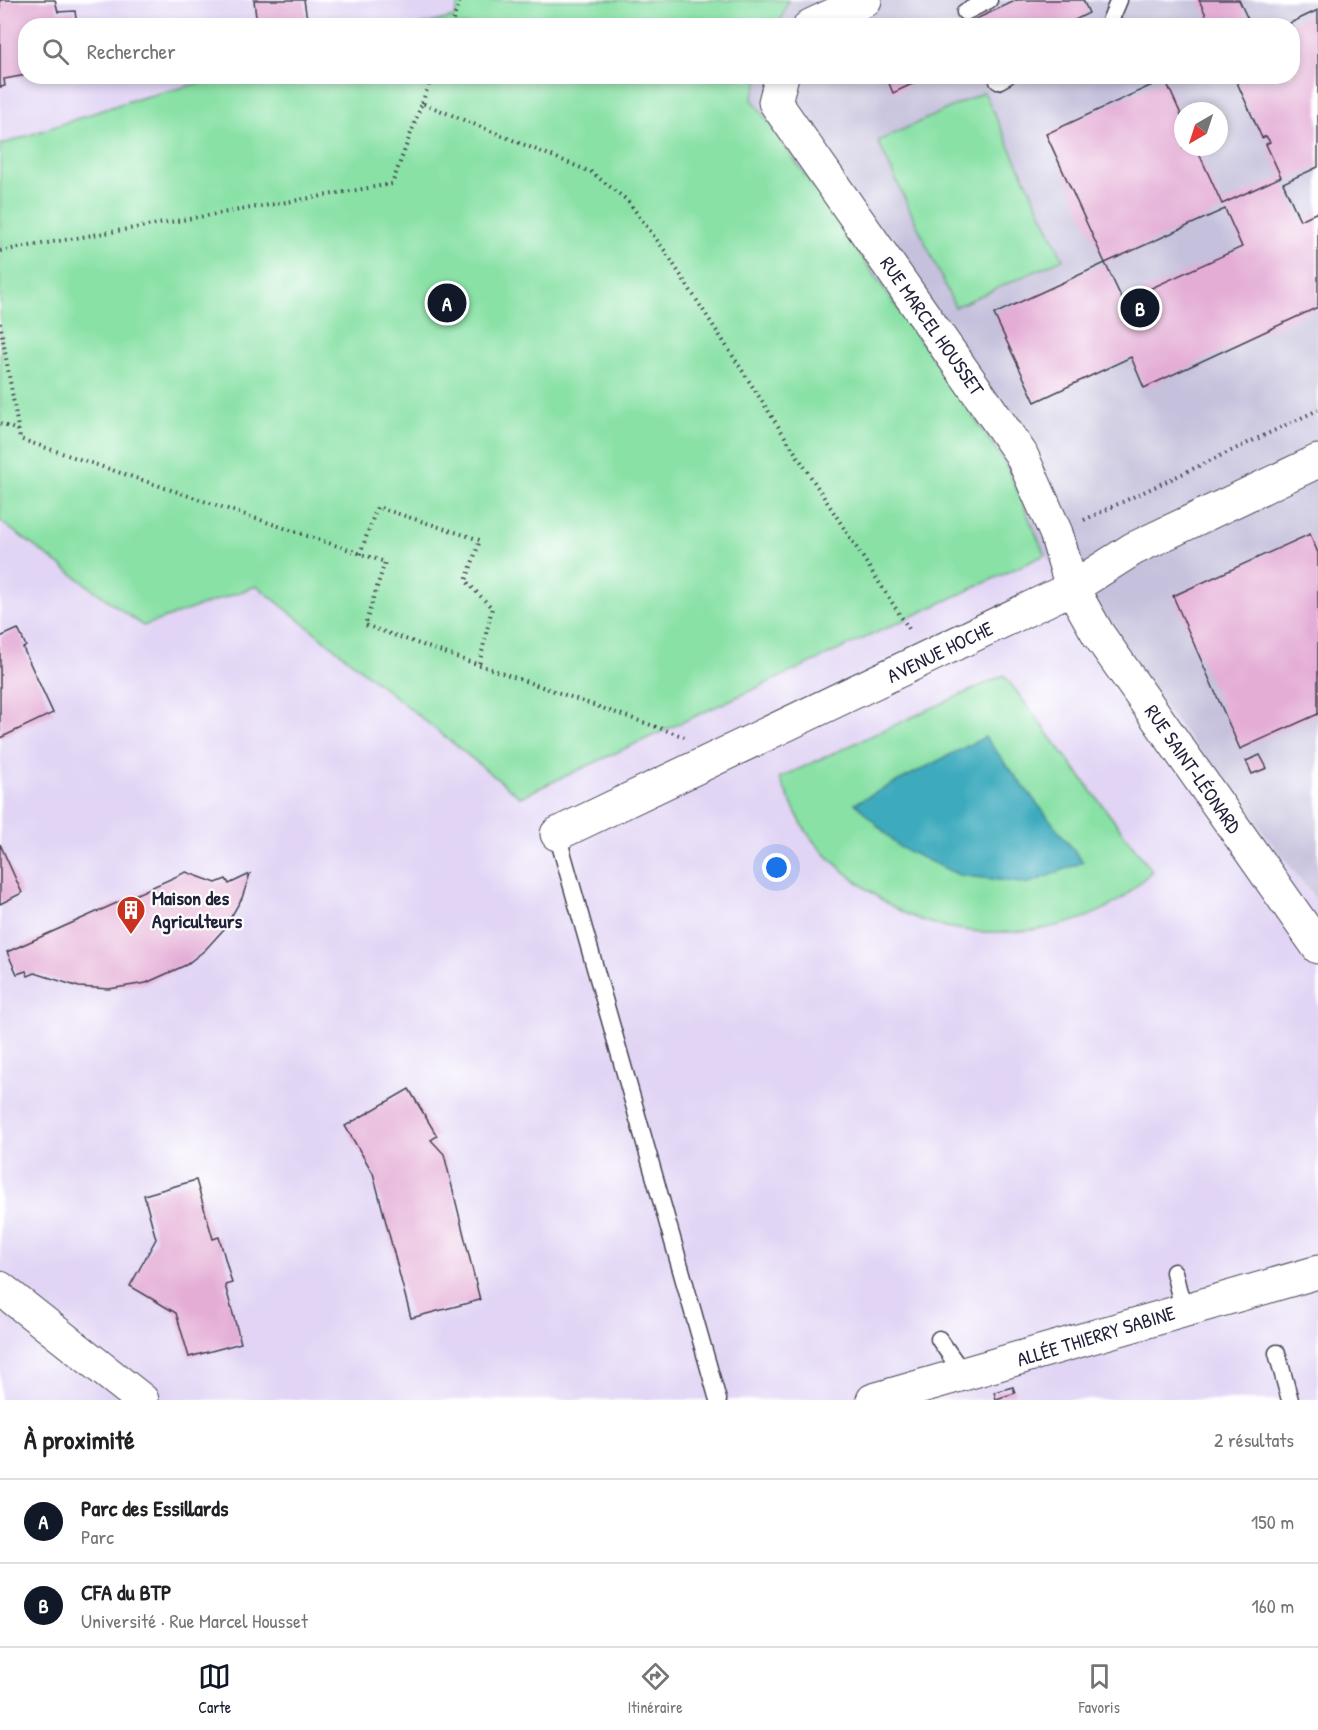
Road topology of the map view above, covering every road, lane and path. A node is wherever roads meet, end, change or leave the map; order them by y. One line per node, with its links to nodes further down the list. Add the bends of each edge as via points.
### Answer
1 (460, 0): 6 (path)
2 (865, 0): 7 (street)
3 (989, 0): 5 (lane)
4 (1119, 0): 8 (lane)
5 (965, 12)
6 (454, 18)
7 (827, 18)
8 (1111, 18)
9 (429, 84): 11 (path)
10 (780, 84): 18 (street, RUE MARCEL HOUSSET, via 775,102 1021,454)
11 (422, 103): 12 (path, via 392,184); 21 (path, via 591,172 627,200 665,251)
12 (0, 251)
13 (0, 323): 16 (path)
14 (1318, 410): 18 (path)
15 (0, 424): 16 (path)
16 (18, 430): 19 (path, via 20,439)
17 (1318, 461): 20 (street, AVENUE HOCHE, via 1134,549)
18 (1056, 533): 20 (street, RUE MARCEL HOUSSET)
19 (360, 554): 22 (path, via 385,562 365,625); 22 (path, via 376,507 480,540 466,581 492,608)
20 (1072, 588): 21 (street, AVENUE HOCHE); 25 (street, RUE SAINT-LÉONARD, via 1098,634)
21 (928, 658): 23 (street, AVENUE HOCHE)
22 (479, 665): 23 (path)
23 (728, 753): 24 (street, AVENUE HOCHE)
24 (557, 834): 34 (lane)
25 (1318, 947)
26 (1174, 1272): 29 (lane)
27 (1318, 1272): 29 (street, ALLÉE THIERRY SABINE)
28 (0, 1288): 33 (street)
29 (1183, 1310): 32 (street, ALLÉE THIERRY SABINE)
30 (939, 1339): 32 (lane)
31 (1277, 1353): 36 (lane)
32 (964, 1375): 35 (street, ALLÉE THIERRY SABINE)
33 (142, 1400)
34 (718, 1400)
35 (873, 1400)
36 (1290, 1400)

